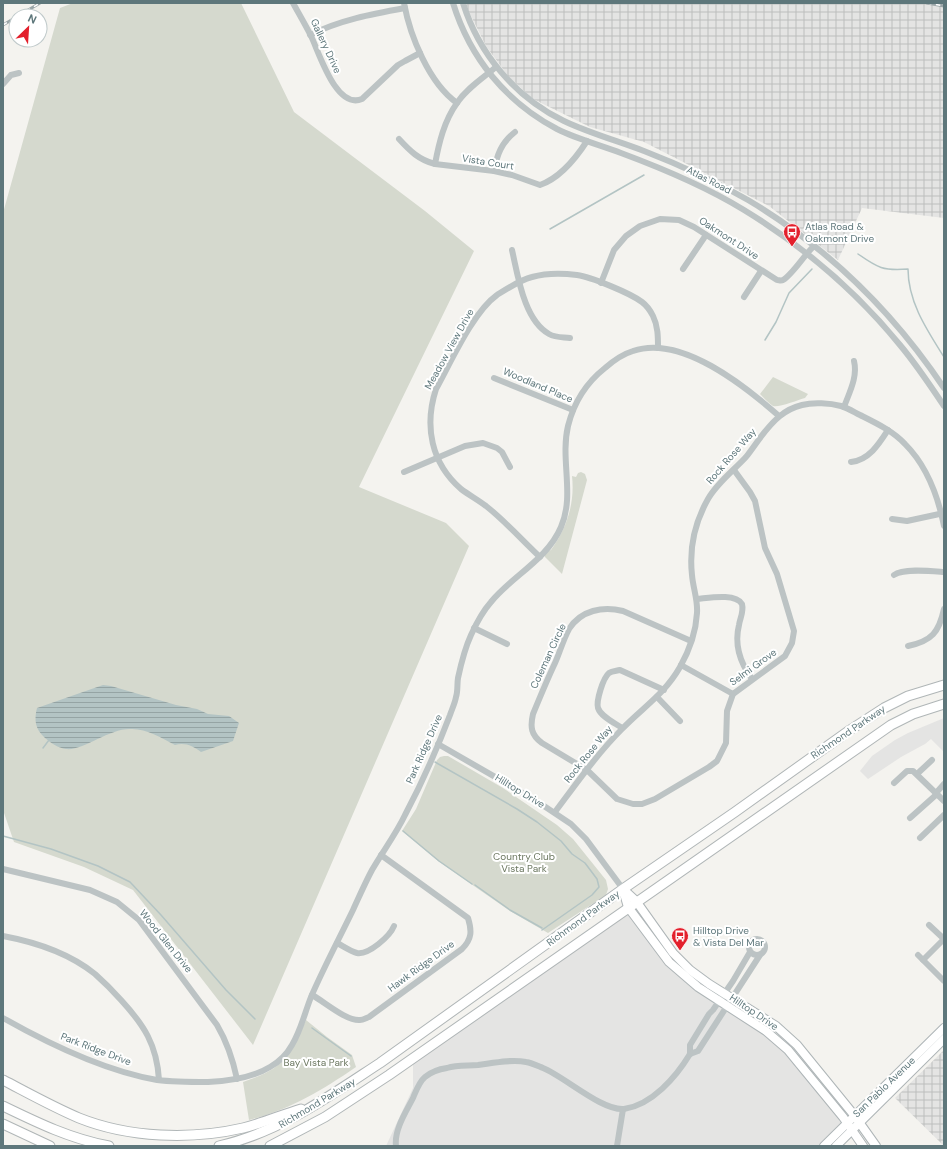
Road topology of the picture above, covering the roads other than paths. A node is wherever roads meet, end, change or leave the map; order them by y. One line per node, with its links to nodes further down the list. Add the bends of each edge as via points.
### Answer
1 (293, 3): 5 (street, Gallery Drive)
2 (453, 3): 9 (street, Atlas Road, via 466,38)
3 (463, 3): 7 (street, Atlas Road, via 475,34)
4 (404, 6): 5 (street, via 336,24); 6 (street)
5 (310, 35): 6 (street, Gallery Drive, via 329,79 353,101 362,99 398,65)
6 (420, 53): 11 (street, via 440,87)
7 (496, 67): 9 (street); 18 (street, Atlas Road, via 535,104 562,120 706,177 765,211)
8 (19, 73): 10 (street, via 11,75)
9 (488, 74): 11 (street); 14 (street, Atlas Road, via 529,112 557,129)
10 (3, 84)
11 (457, 103): 15 (street, via 442,134)
12 (514, 132): 16 (street, via 503,143)
13 (399, 139): 15 (street, Vista Court, via 418,158)
14 (587, 141): 16 (street, Vista Court, via 572,162 544,183 535,184); 20 (street, Atlas Road, via 702,186 744,210)
15 (435, 164): 16 (street, Vista Court)
16 (494, 171)
17 (706, 235): 21 (street); 22 (street, Oakmont Drive); 24 (street, Oakmont Drive, via 688,223 670,219 660,219 640,226 626,236 614,250)
18 (814, 246): 20 (street, Oakmont Drive); 30 (street, Atlas Road, via 862,287 927,363)
19 (512, 250): 23 (street)
20 (806, 253): 22 (street, Oakmont Drive, via 783,280 777,280); 31 (street, Atlas Road, via 852,292 888,331)
21 (683, 269)
22 (760, 271): 25 (street)
23 (519, 282): 24 (street, Meadow View Drive, via 543,274 560,274 579,275); 26 (street, via 525,303 535,320 548,334); 36 (street, Meadow View Drive, via 496,296 480,312 436,389 429,421)
24 (601, 283): 27 (street, Meadow View Drive, via 634,296 647,307 656,323)
25 (744, 297)
26 (570, 338)
27 (658, 348): 33 (street, Park Ridge Drive, via 632,351 617,359 591,381); 34 (street, Park Ridge Drive, via 686,354 713,367 753,393)
28 (854, 362): 32 (street, via 855,375)
29 (494, 378): 33 (street, Woodland Place)
30 (944, 388)
31 (944, 406)
32 (844, 407): 34 (street, Rock Rose Way, via 803,405); 35 (street, Rock Rose Way)
33 (573, 410): 44 (street, Park Ridge Drive, via 566,446 566,510 561,528)
34 (779, 416): 39 (street, Rock Rose Way)
35 (888, 430): 37 (street, via 871,453 858,462); 41 (street, Rock Rose Way, via 905,444 920,463 933,486)
36 (438, 458): 38 (street, via 465,446 483,443 502,452); 40 (street); 44 (street, Meadow View Drive, via 462,490 490,510)
37 (851, 462)
38 (510, 467)
39 (734, 470): 47 (street, Rock Rose Way, via 709,498 697,525 691,559); 54 (street, Selmi Grove, via 755,501 765,548 777,574 794,631 792,643 785,656)
40 (404, 472)
41 (943, 514): 42 (street, via 907,521); 43 (street, Rock Rose Way)
42 (892, 519)
43 (944, 526)
44 (540, 556): 49 (street, Park Ridge Drive, via 492,601)
45 (944, 572): 46 (street, via 904,571)
46 (894, 575)
47 (697, 599): 50 (street, Rock Rose Way, via 697,614); 54 (street, via 736,598 742,604 737,645 742,664)
48 (944, 609): 52 (street, via 933,636 919,644)
49 (474, 628): 51 (street); 62 (street, Park Ridge Drive, via 466,648 456,697)
50 (691, 641): 53 (street, Rock Rose Way); 64 (street, Coleman Circle, via 614,609 592,611 576,621 570,629 531,723 535,738)
51 (507, 644)
52 (908, 646)
53 (681, 665): 56 (street, Rock Rose Way); 57 (street)
54 (752, 680): 57 (street, Selmi Grove)
55 (944, 685): 76 (highway, Richmond Parkway, via 916,693 884,708)
56 (664, 690): 58 (street, Rock Rose Way); 61 (street, via 620,670 608,674 597,701 598,709)
57 (733, 694): 64 (street, Selmi Grove, via 727,711 726,743 717,761 655,799 642,804 617,799)
58 (657, 698): 60 (street); 61 (street, Rock Rose Way)
59 (944, 704): 77 (highway, Richmond Parkway, via 891,724)
60 (680, 722)
61 (622, 728): 64 (street, Rock Rose Way)
62 (438, 744): 70 (street, Hilltop Drive); 74 (street, Park Ridge Drive, via 406,814)
63 (932, 760): 65 (street)
64 (587, 770): 70 (street, Rock Rose Way)
65 (916, 773): 66 (street, via 907,771); 68 (street)
66 (894, 783)
67 (944, 784): 68 (street)
68 (936, 793): 69 (street); 72 (street)
69 (944, 801)
70 (555, 812): 76 (street, Hilltop Drive, via 586,839)
71 (944, 815): 73 (street)
72 (910, 818)
73 (920, 838)
74 (381, 855): 82 (street, Park Ridge Drive); 89 (street, Hawk Ridge Drive, via 468,918 470,938 462,949 362,1020 342,1014)
75 (3, 869): 97 (street, Wood Glen Drive, via 90,890 117,902 139,920 217,1025 224,1037)
76 (623, 889): 77 (main road, Hilltop Drive); 100 (highway, Richmond Parkway, via 380,1063)
77 (632, 904): 88 (main road, Hilltop Drive, via 675,955 699,977); 91 (main road, Hilltop Drive, via 669,962 687,979); 111 (highway, Richmond Parkway, via 355,1098)
78 (929, 924): 81 (street)
79 (394, 926): 82 (street, via 391,934 364,953 352,951)
80 (3, 936): 99 (street, via 40,945 62,954 95,974 144,1026 156,1055)
81 (944, 939): 86 (street)
82 (337, 943): 89 (street, Park Ridge Drive)
83 (750, 952): 84 (street); 84 (street, via 750,943 755,939 761,940 765,947); 88 (street)
84 (760, 955): 90 (street)
85 (918, 955): 86 (street)
86 (923, 960): 87 (street)
87 (944, 981)
88 (724, 993): 90 (main road, Hilltop Drive); 91 (street)
89 (312, 995): 97 (street, Park Ridge Drive, via 296,1038 283,1057 256,1074)
90 (733, 998): 92 (street); 103 (main road, Hilltop Drive, via 790,1038)
91 (719, 1001): 92 (main road, Hilltop Drive); 96 (street, via 690,1045)
92 (727, 1006): 96 (street, via 698,1051); 104 (main road, Hilltop Drive, via 766,1031 788,1050)
93 (3, 1018): 99 (street, Park Ridge Drive, via 80,1056)
94 (944, 1028): 103 (main road, San Pablo Avenue)
95 (944, 1039): 105 (main road, San Pablo Avenue)
96 (690, 1054): 102 (street, via 672,1078 649,1100)
97 (237, 1079): 99 (street, Park Ridge Drive, via 217,1082)
98 (3, 1080): 100 (highway, via 80,1118 102,1125 156,1135 187,1136 244,1128)
99 (159, 1080)
100 (317, 1104): 110 (highway, Richmond Parkway, via 281,1125)
101 (3, 1106): 109 (highway, via 73,1138)
102 (623, 1109): 112 (street, via 600,1102 558,1075 526,1062 448,1067 433,1072 422,1081 399,1127); 113 (street)
103 (854, 1115): 104 (main road, San Pablo Avenue); 105 (main road, Hilltop Drive)
104 (847, 1122): 107 (main road, Hilltop Drive); 114 (main road, San Pablo Avenue)
105 (860, 1123): 107 (main road, San Pablo Avenue); 117 (main road, Hilltop Drive)
106 (3, 1124): 108 (highway)
107 (852, 1130): 115 (main road, San Pablo Avenue); 116 (main road, Hilltop Drive)
108 (50, 1146)
109 (109, 1146)
110 (219, 1146)
111 (270, 1146)
112 (396, 1146)
113 (618, 1146)
114 (824, 1146)
115 (836, 1146)
116 (863, 1146)
117 (876, 1146)

